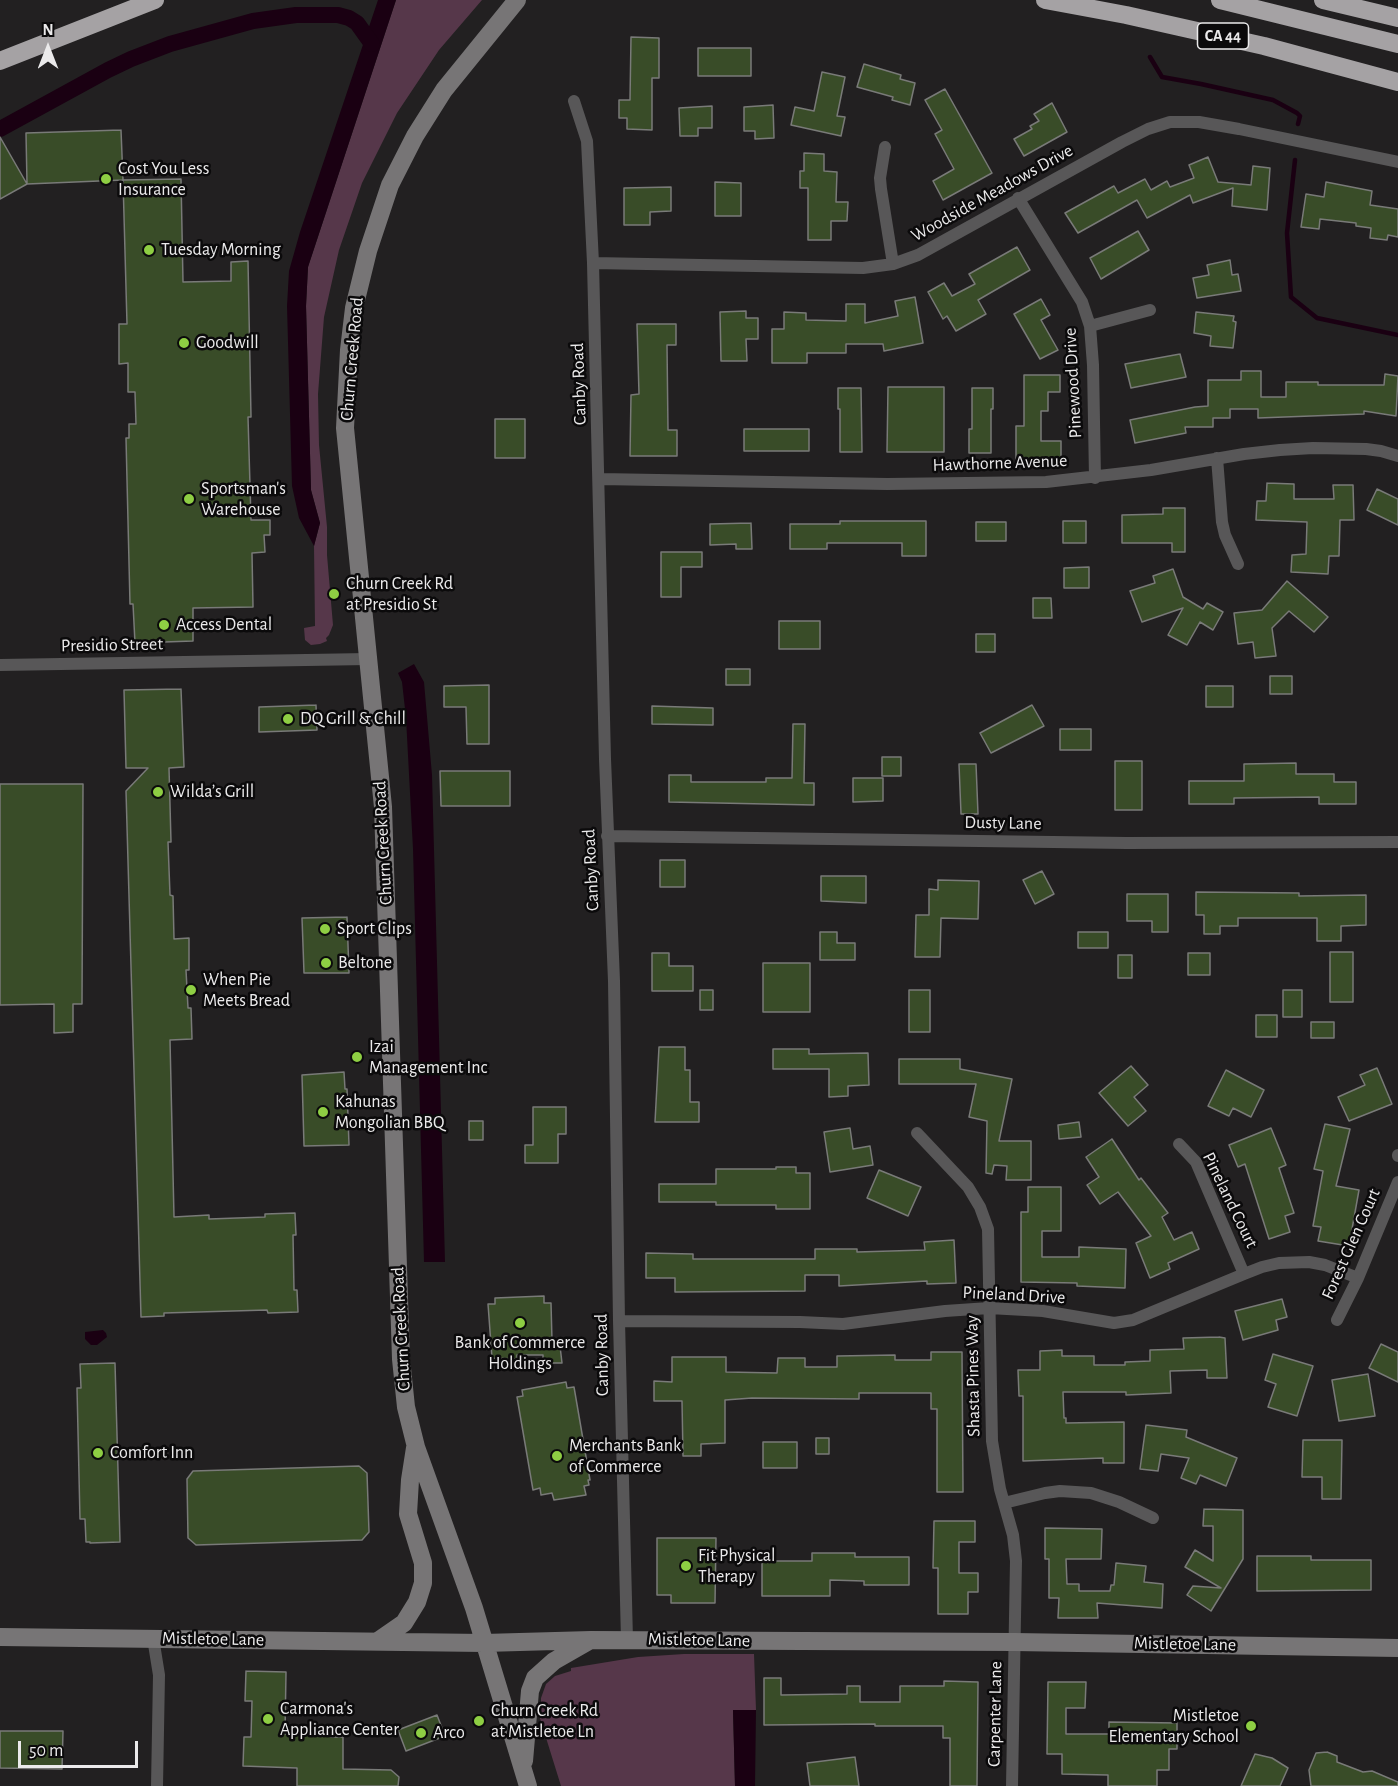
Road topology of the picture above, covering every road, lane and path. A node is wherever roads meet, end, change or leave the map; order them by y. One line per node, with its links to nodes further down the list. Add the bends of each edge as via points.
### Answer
1 (155, 0): 7 (highway)
2 (517, 0): 25 (main road, Churn Creek Road, via 444,90 415,136 386,195 359,284 349,350 345,428)
3 (1045, 0): 11 (highway, CA 44, via 1252,43)
4 (1220, 0): 8 (highway, CA 44)
5 (1323, 0): 6 (highway)
6 (1398, 18)
7 (98, 22): 9 (highway); 10 (highway)
8 (1398, 44)
9 (0, 62)
10 (0, 73)
11 (1398, 81)
12 (574, 101): 16 (street, Canby Road, via 587,141)
13 (885, 147): 17 (street, via 881,189)
14 (1398, 162): 15 (street, Woodside Meadows Drive, via 1239,129 1170,122 1148,129)
15 (1018, 198): 17 (street, Woodside Meadows Drive, via 918,255); 19 (street, Pinewood Drive, via 1082,302)
16 (593, 263): 17 (street, Woodside Meadows Drive, via 863,268); 23 (street, Canby Road)
17 (893, 264)
18 (1150, 310): 19 (street)
19 (1090, 326): 22 (street, Pinewood Drive)
20 (1398, 456): 21 (street, Hawthorne Avenue, via 1366,449 1313,448)
21 (1217, 458): 22 (street, Hawthorne Avenue); 24 (street, via 1222,522)
22 (1095, 478): 23 (street, Hawthorne Avenue, via 886,484)
23 (600, 479): 27 (street, Canby Road)
24 (1238, 564)
25 (368, 659): 26 (street, Presidio Street); 37 (main road, Churn Creek Road, via 383,807 400,1359)
26 (0, 665)
27 (608, 836): 28 (street, Dusty Lane, via 1127,843); 36 (street, Canby Road)
28 (1398, 842)
29 (917, 1133): 34 (street, Shasta Pines Way, via 962,1179 984,1218)
30 (1179, 1144): 32 (street, Pineland Court, via 1196,1162)
31 (1398, 1182): 33 (street, Forest Glen Court)
32 (1244, 1274): 33 (street, Pineland Drive, via 1299,1261 1325,1265); 34 (street, Pineland Drive, via 1125,1322)
33 (1358, 1278): 35 (street, Forest Glen Court)
34 (990, 1308): 36 (street, Pineland Drive, via 843,1324); 38 (street, Shasta Pines Way, via 992,1441)
35 (1337, 1320)
36 (619, 1321): 43 (street, Canby Road)
37 (416, 1447): 44 (main road, via 408,1514 423,1563 423,1583 404,1623); 46 (main road, Churn Creek Road)
38 (1004, 1503): 39 (street, via 1045,1493 1084,1492 1106,1497); 45 (street, Shasta Pines Way, via 1016,1555)
39 (1153, 1518)
40 (0, 1637): 41 (main road, Mistletoe Lane)
41 (153, 1638): 44 (main road, Mistletoe Lane); 49 (street, via 159,1675)
42 (591, 1640): 43 (main road, Mistletoe Lane); 46 (main road, Mistletoe Lane); 48 (main road, via 546,1668 531,1686)
43 (627, 1640): 45 (main road, Mistletoe Lane)
44 (378, 1641): 46 (main road, Mistletoe Lane)
45 (1014, 1642): 47 (main road, Mistletoe Lane); 50 (street, Carpenter Lane)
46 (484, 1643): 48 (main road, Churn Creek Road)
47 (1398, 1648)
48 (526, 1779)
49 (157, 1786)
50 (1012, 1786)

